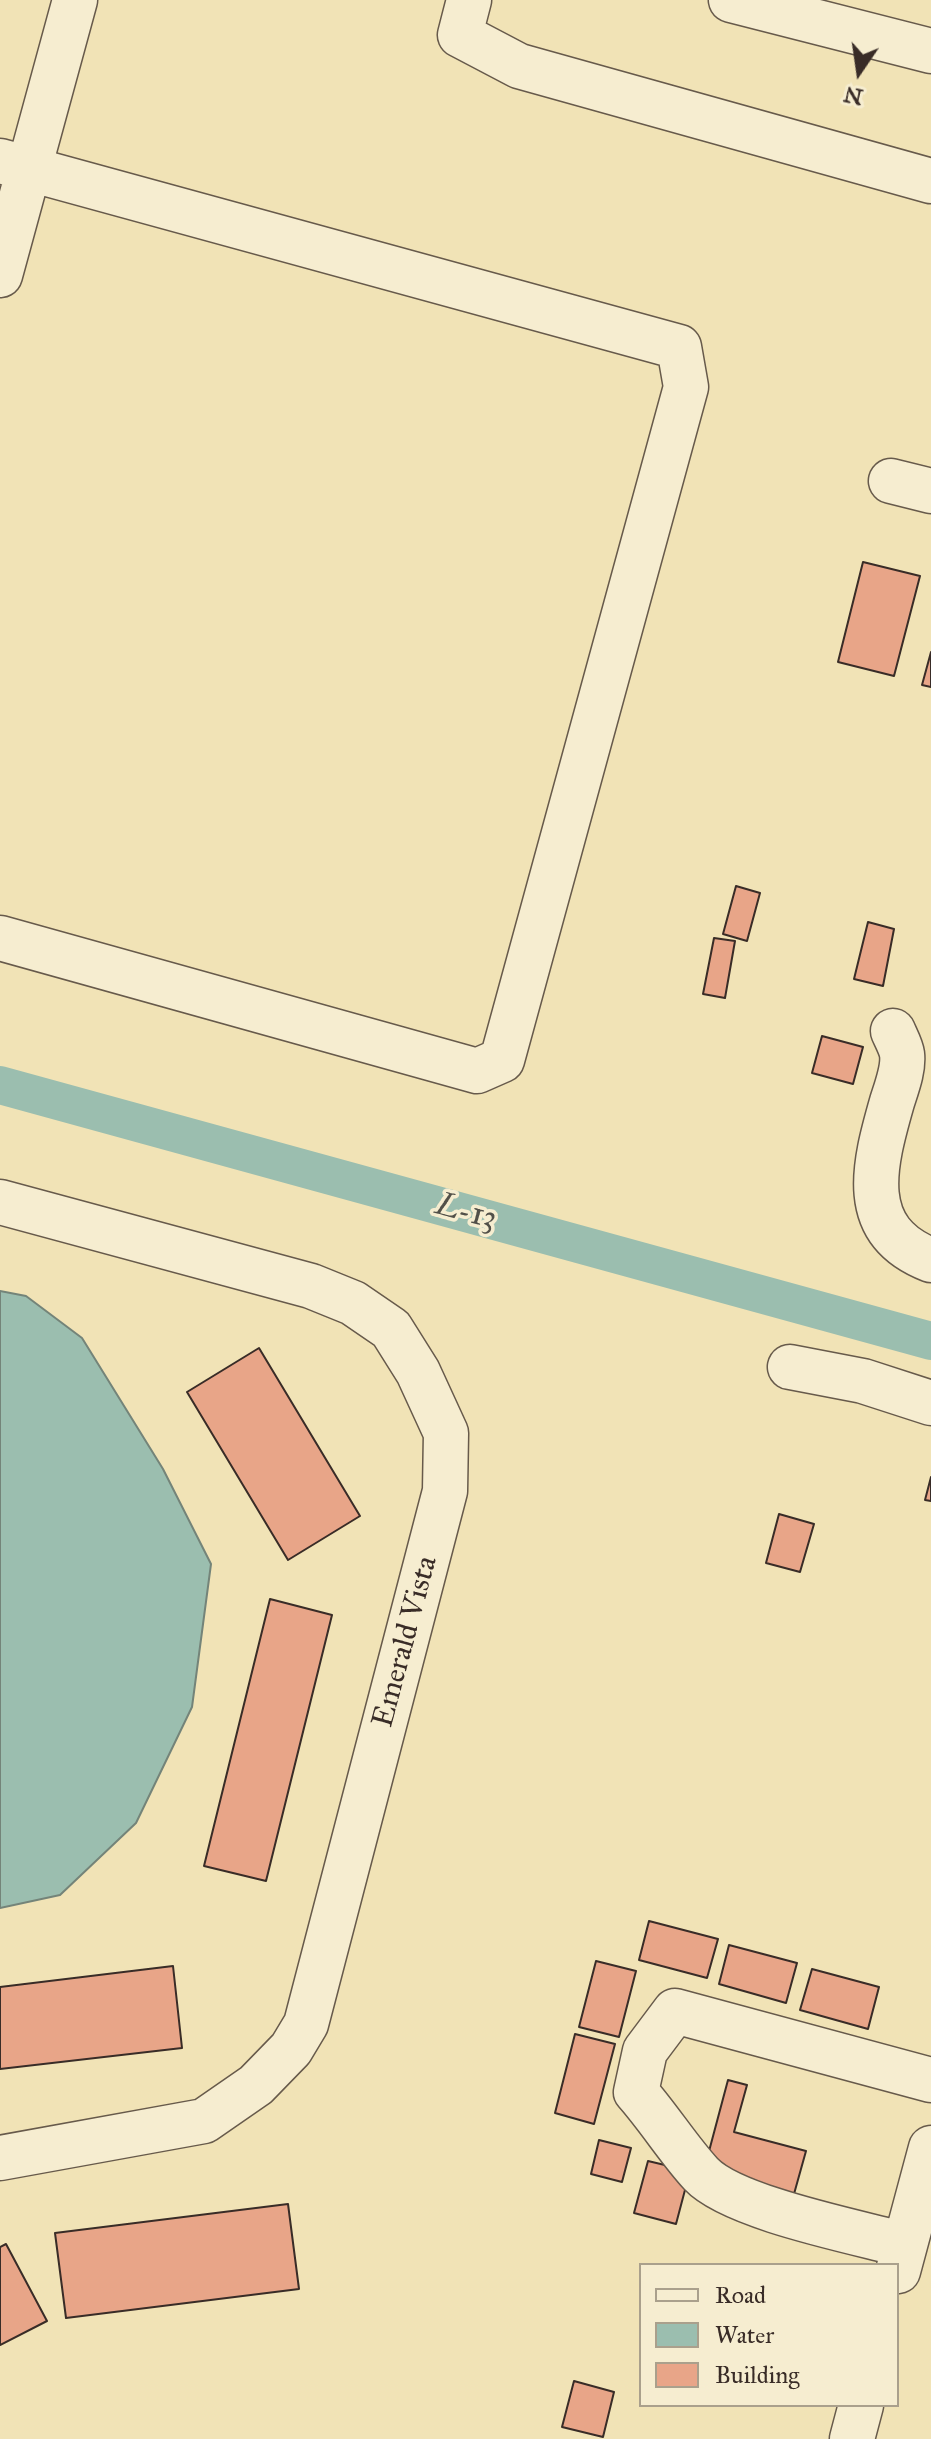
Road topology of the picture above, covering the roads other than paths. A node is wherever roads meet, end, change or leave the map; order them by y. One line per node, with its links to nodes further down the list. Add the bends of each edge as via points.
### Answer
1 (75, 0): 5 (street)
2 (469, 0): 6 (street, via 460,35 519,66)
3 (731, 0): 4 (street)
4 (931, 51)
5 (15, 165): 7 (street); 8 (street, via 679,347 686,387 502,1060 477,1071)
6 (931, 181)
7 (0, 275)
8 (0, 938)
9 (893, 1031): 11 (street, via 903,1055 878,1159 875,1197 886,1227 905,1250)
10 (0, 1202): 15 (street, Emerald Vista, via 311,1286 353,1303 391,1329 418,1372 446,1433 446,1462 445,1491 306,2024 291,2049 256,2085 204,2121)
11 (931, 1260)
12 (790, 1367): 13 (street, via 863,1381)
13 (931, 1403)
14 (931, 2080): 17 (street, via 675,2011 645,2051 636,2092 703,2176 721,2188)
15 (0, 2158)
16 (928, 2171): 17 (street)
17 (901, 2259)
18 (860, 2407): 19 (street)
19 (852, 2439)

